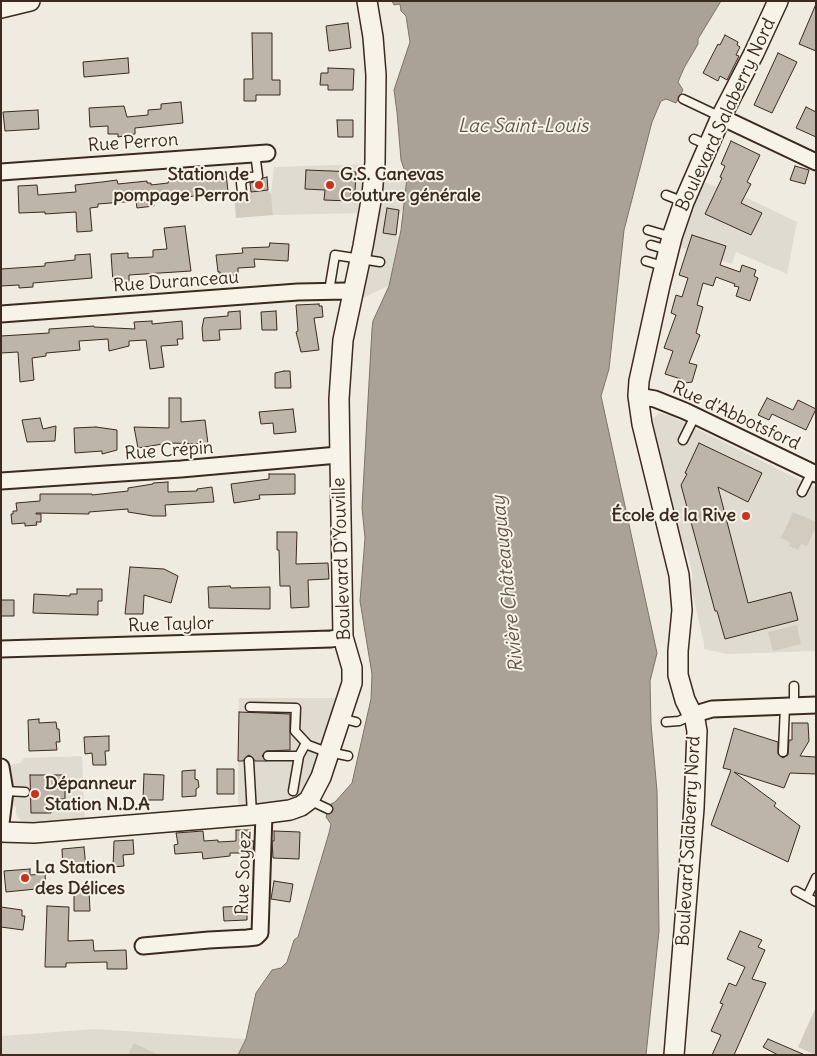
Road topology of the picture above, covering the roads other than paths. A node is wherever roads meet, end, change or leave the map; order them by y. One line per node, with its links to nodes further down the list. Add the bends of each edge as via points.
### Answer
1 (30, 1): 4 (street)
2 (367, 1): 15 (street, Boulevard D'Youville, via 377,103 373,218)
3 (778, 1): 6 (street, Boulevard Salaberry Nord)
4 (1, 8)
5 (683, 99): 6 (lane)
6 (721, 117): 8 (street); 12 (street, Boulevard Salaberry Nord, via 701,142)
7 (261, 153): 9 (street, Rue Perron); 10 (lane, via 258,176 244,178)
8 (816, 162)
9 (1, 172)
10 (242, 192)
11 (666, 195): 12 (lane)
12 (684, 202): 14 (street, Boulevard Salaberry Nord)
13 (648, 230): 14 (lane)
14 (664, 250): 16 (lane); 21 (street, Boulevard Salaberry Nord)
15 (361, 258): 17 (lane); 18 (lane, via 335,255); 19 (street, Boulevard D'Youville)
16 (646, 261)
17 (380, 262)
18 (329, 291): 19 (street, Rue Duranceau); 20 (street, Rue Duranceau)
19 (354, 292): 24 (street, Boulevard D'Youville, via 341,356)
20 (1, 314)
21 (638, 396): 22 (street, Rue d'Abbotsford); 34 (street, Boulevard Salaberry Nord, via 679,575 682,610 678,675)
22 (695, 416): 23 (lane); 25 (street, Rue d'Abbotsford)
23 (683, 440)
24 (338, 455): 26 (street, Rue Crépin); 28 (street, Boulevard D'Youville)
25 (814, 473): 27 (lane)
26 (1, 481)
27 (802, 492)
28 (343, 637): 29 (street, Rue Taylor); 38 (street, Boulevard D'Youville, via 352,678)
29 (1, 649)
30 (794, 686): 32 (lane)
31 (816, 705): 32 (street)
32 (790, 706): 34 (street, via 712,709); 37 (lane)
33 (250, 707): 36 (lane, via 296,708 295,730)
34 (692, 715): 35 (lane); 56 (street, Boulevard Salaberry Nord, via 696,731 696,778)
35 (666, 722)
36 (306, 743): 38 (lane, via 312,748); 40 (lane)
37 (783, 752)
38 (339, 754): 46 (street, Boulevard D'Youville, via 321,777)
39 (268, 756): 40 (lane)
40 (299, 756): 44 (lane)
41 (249, 761): 48 (lane)
42 (1, 767): 43 (street)
43 (5, 791): 45 (lane); 49 (street)
44 (293, 791)
45 (25, 792)
46 (309, 800): 47 (lane); 48 (street, via 296,808)
47 (328, 810)
48 (258, 814): 50 (street, via 34,833); 55 (street, Rue Soyez, via 260,933 247,938)
49 (1, 823)
50 (1, 832)
51 (816, 878): 53 (lane)
52 (796, 891): 53 (lane)
53 (807, 897): 54 (lane)
54 (816, 902)
55 (143, 946)
56 (674, 1055)

